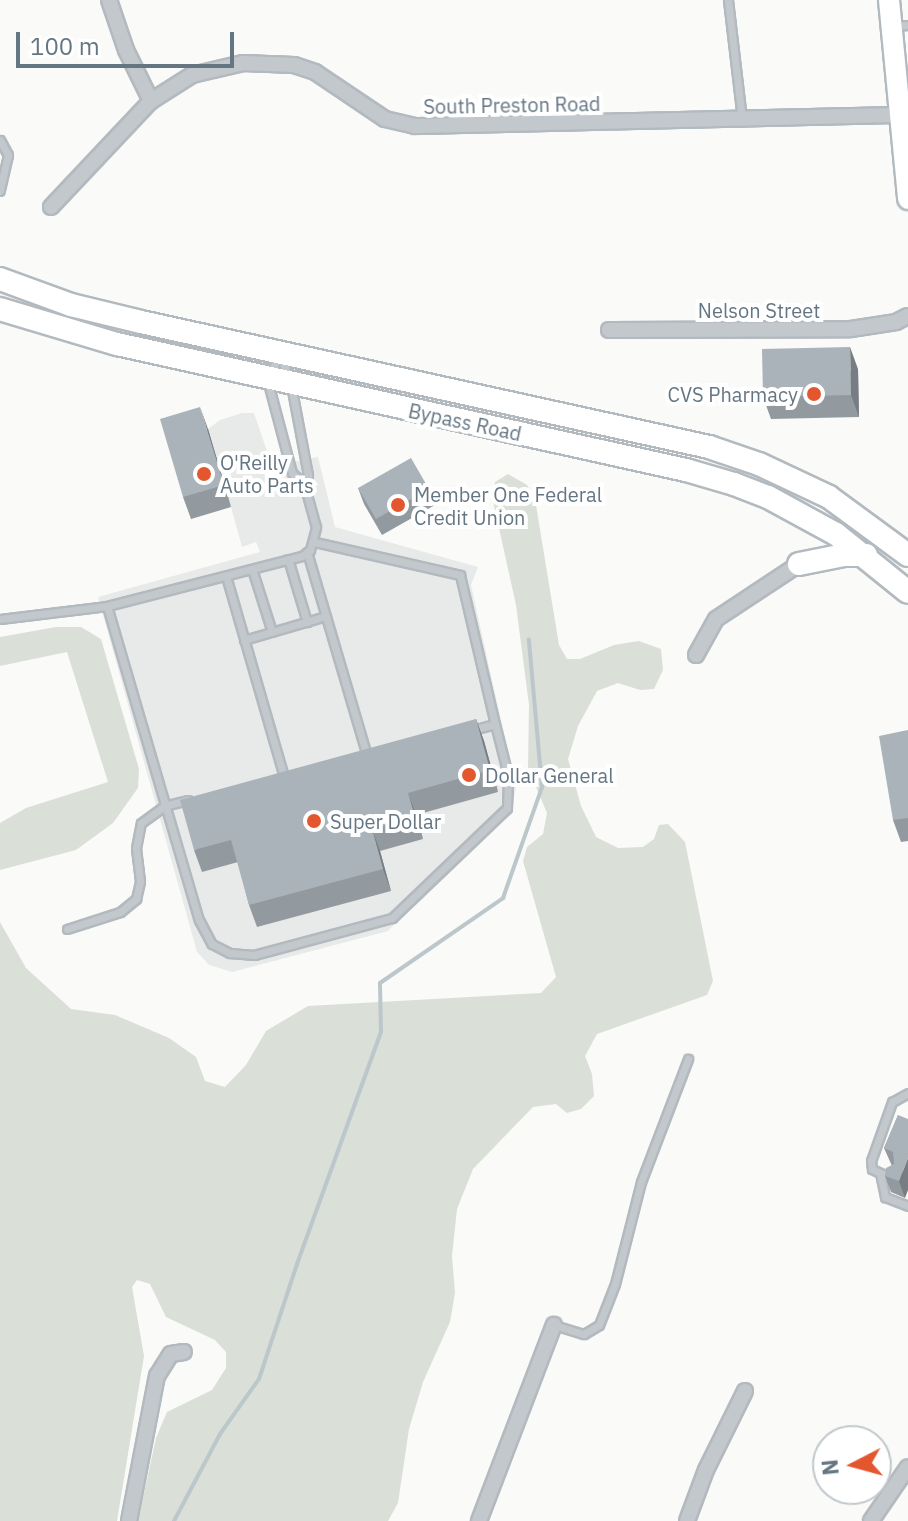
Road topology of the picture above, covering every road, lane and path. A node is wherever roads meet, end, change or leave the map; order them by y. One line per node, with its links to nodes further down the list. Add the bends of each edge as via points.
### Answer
1 (109, 0): 5 (street)
2 (728, 0): 7 (lane)
3 (889, 0): 4 (main road)
4 (900, 26): 6 (main road)
5 (151, 101): 7 (street, South Preston Road, via 212,68 268,62 315,72 385,119 415,126); 11 (street, South Preston Road)
6 (902, 102): 7 (street, South Preston Road); 10 (main road)
7 (742, 122)
8 (0, 140): 9 (lane, via 8,155)
9 (0, 191)
10 (908, 199)
11 (51, 207)
12 (0, 279): 14 (main road, Bypass Road)
13 (0, 288): 14 (main road)
14 (56, 300): 18 (main road, Bypass Road)
15 (0, 309): 19 (main road, Bypass Road, via 117,344)
16 (908, 316): 17 (street, Nelson Street, via 851,329)
17 (609, 330)
18 (280, 353): 19 (lane); 20 (lane); 26 (main road, Bypass Road, via 709,447 829,497)
19 (267, 379): 20 (main road, Bypass Road); 21 (lane, via 292,473)
20 (291, 385): 21 (lane, via 308,475); 22 (main road, Bypass Road, via 686,470)
21 (304, 484): 23 (lane)
22 (805, 515): 25 (main road, Bypass Road); 28 (main road, via 811,546)
23 (315, 542): 24 (lane); 39 (lane, via 460,575)
24 (307, 552): 27 (lane); 33 (lane)
25 (866, 555): 28 (main road); 31 (main road, Bypass Road)
26 (908, 555)
27 (288, 559): 29 (lane); 35 (lane)
28 (799, 564): 38 (street, via 716,619)
29 (252, 569): 30 (lane); 36 (lane)
30 (226, 576): 32 (lane); 37 (lane)
31 (908, 587)
32 (107, 606): 34 (lane); 48 (lane)
33 (326, 616): 35 (lane); 42 (lane)
34 (0, 619)
35 (307, 622): 36 (lane)
36 (272, 632): 37 (lane)
37 (244, 640): 45 (lane)
38 (696, 655)
39 (495, 724): 40 (lane); 48 (lane, via 508,775 507,808 392,918 254,955 230,953 212,944 199,920)
40 (465, 732)
41 (381, 753): 42 (lane)
42 (367, 756): 43 (lane)
43 (353, 759)
44 (298, 773): 45 (lane)
45 (284, 777): 46 (lane)
46 (270, 780)
47 (203, 797): 48 (lane)
48 (164, 806): 49 (lane, via 141,823 136,899 120,912)
49 (67, 929)
50 (688, 1059): 55 (lane, via 645,1170 599,1325 584,1334)
51 (908, 1093): 52 (lane, via 892,1102 886,1117 871,1161)
52 (880, 1173): 53 (lane); 54 (lane, via 885,1197)
53 (894, 1179)
54 (908, 1206)
55 (554, 1325): 60 (street)
56 (184, 1352): 59 (street, via 164,1360 157,1376)
57 (745, 1391): 61 (street)
58 (908, 1467): 62 (street)
59 (129, 1521)
60 (479, 1521)
61 (687, 1521)
62 (871, 1521)

